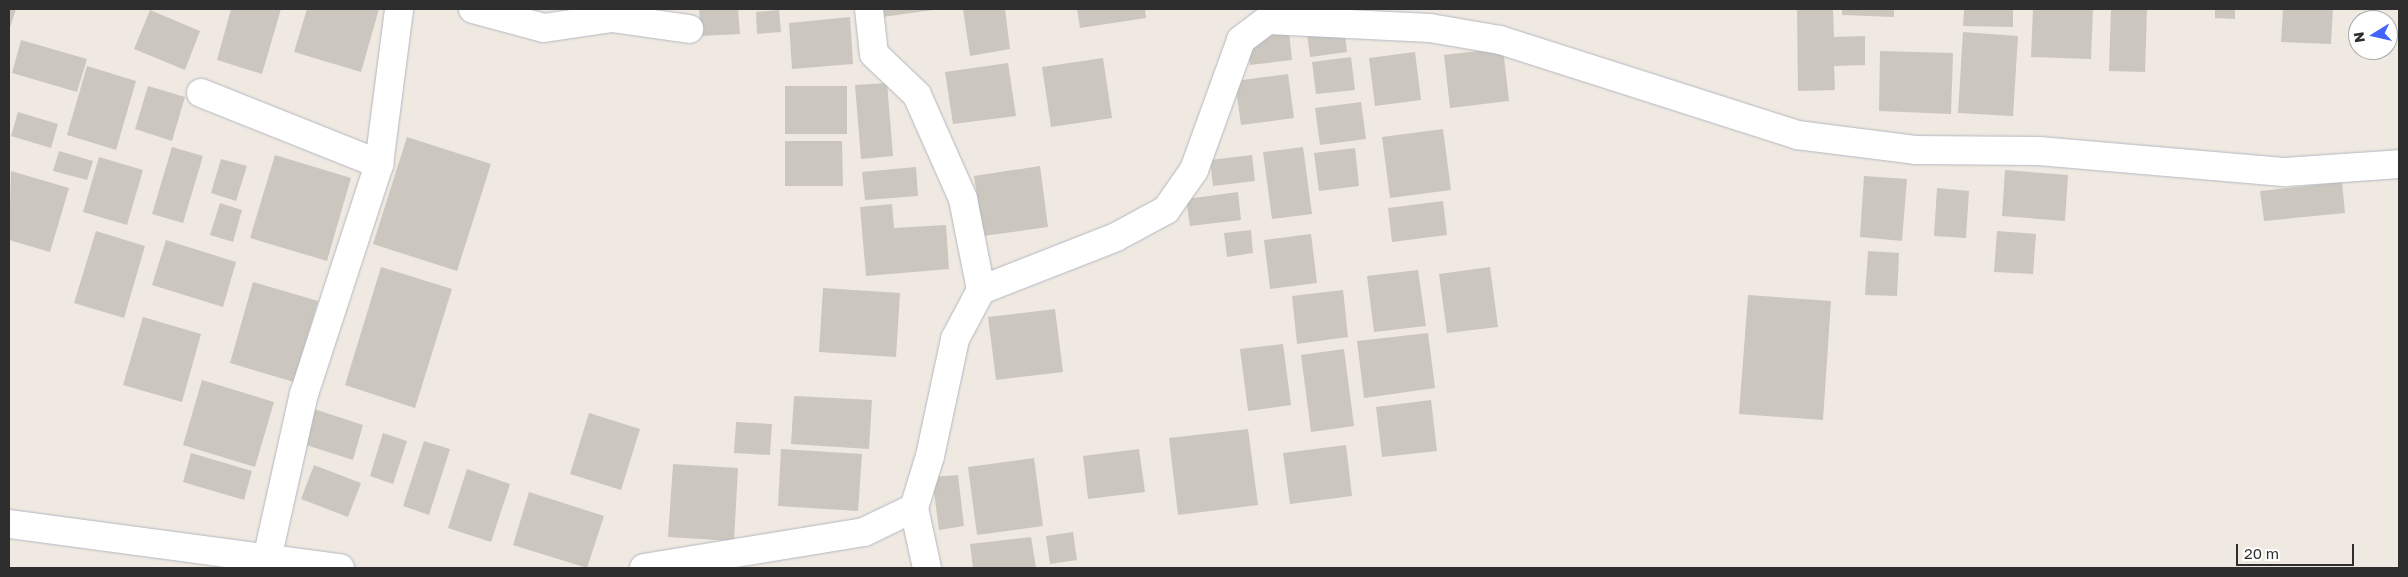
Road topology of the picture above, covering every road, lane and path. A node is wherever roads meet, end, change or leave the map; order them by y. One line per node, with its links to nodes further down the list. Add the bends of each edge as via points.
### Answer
1 (399, 9): 7 (street)
2 (473, 9): 5 (street, via 544,28 612,18)
3 (869, 9): 9 (street, via 874,54 917,95 963,199)
4 (1269, 14): 8 (street, via 1421,28 1500,40 1797,135 1915,150 2039,151 2286,172); 9 (street, via 1241,40 1194,170 1166,210 1116,237)
5 (689, 29)
6 (201, 93): 7 (street)
7 (379, 164): 12 (street, via 304,394)
8 (2399, 164)
9 (981, 290): 10 (street, via 955,339 930,456)
10 (914, 508): 14 (street, via 864,532); 15 (street)
11 (9, 524): 12 (street)
12 (267, 559): 13 (street)
13 (340, 568)
14 (644, 568)
15 (926, 568)

